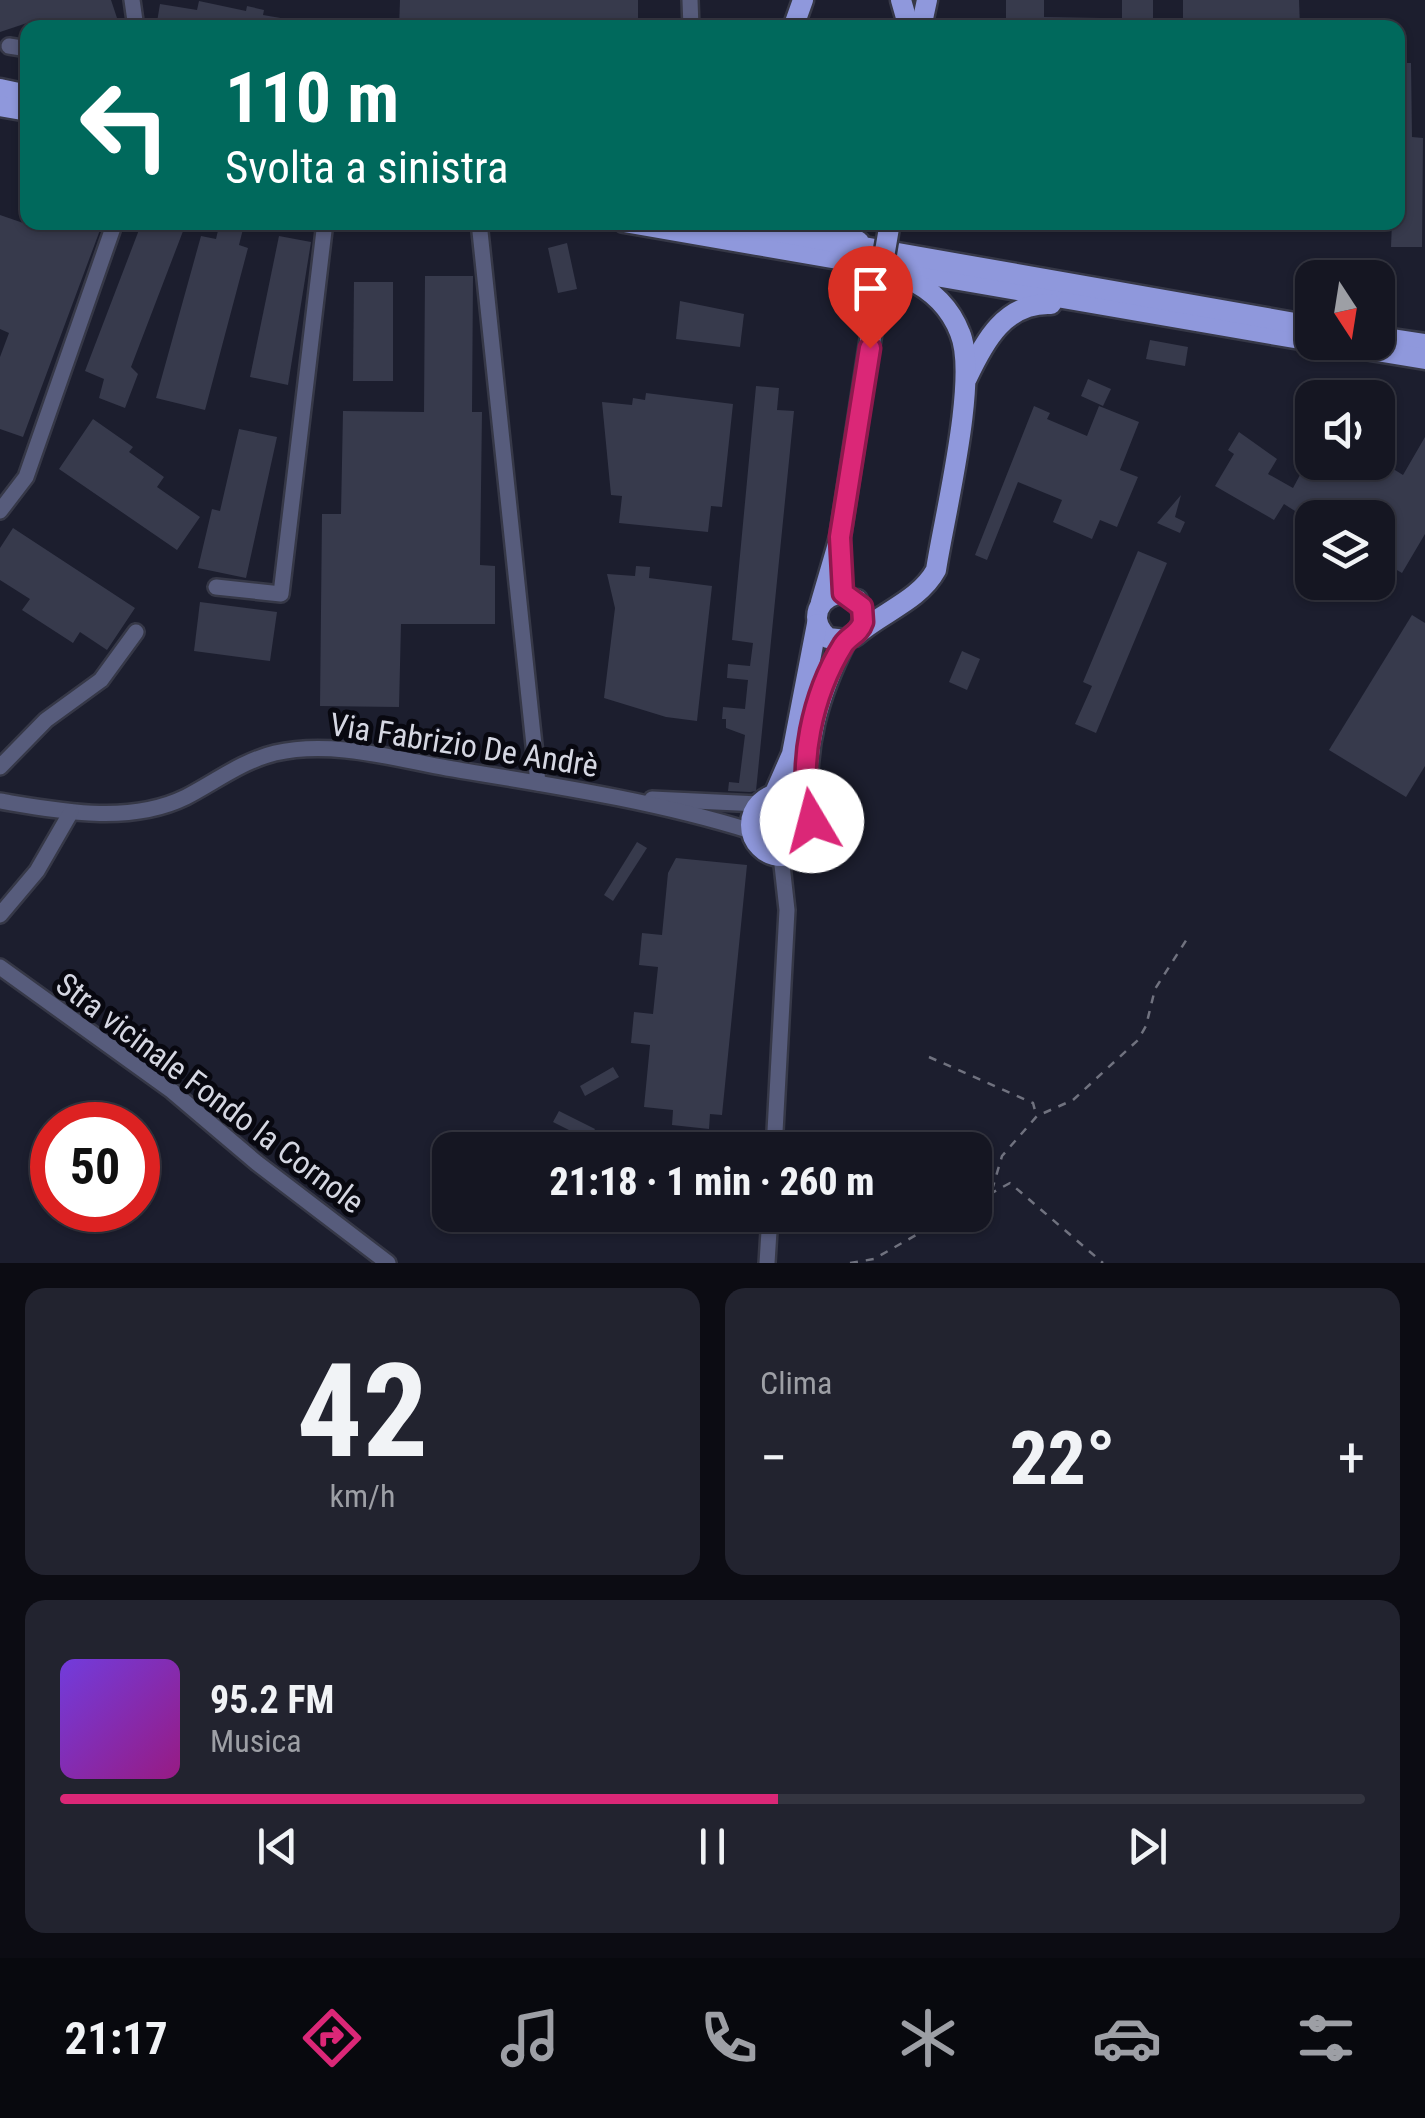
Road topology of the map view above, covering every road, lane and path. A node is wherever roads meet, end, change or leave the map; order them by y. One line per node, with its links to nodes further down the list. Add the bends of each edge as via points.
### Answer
1 (8, 46): 2 (street)
2 (20, 48)
3 (112, 230): 19 (street, via 26,476)
4 (324, 230): 21 (street, via 280,594)
5 (480, 230): 29 (street)
6 (680, 230): 10 (main road)
7 (755, 230): 10 (main road)
8 (836, 230): 10 (main road)
9 (889, 230): 20 (main road, bridge)
10 (861, 256): 11 (main road); 12 (main road); 18 (main road, via 927,288 947,308 962,335)
11 (1092, 304): 13 (main road); 18 (main road, via 1036,304 1008,316)
12 (1295, 323)
13 (1295, 338)
14 (1395, 340): 15 (main road)
15 (1425, 344)
16 (1395, 354): 17 (main road)
17 (1425, 359)
18 (966, 380): 23 (main road, via 936,570 927,586)
19 (0, 511)
20 (840, 537): 22 (main road); 24 (main road)
21 (216, 587)
22 (850, 597): 23 (main road); 24 (main road); 27 (main road, via 864,615)
23 (904, 601): 27 (main road)
24 (821, 602): 25 (main road)
25 (817, 624): 27 (main road, via 828,638); 31 (main road, via 792,754)
26 (136, 632): 28 (street, via 101,680 46,720)
27 (850, 638): 33 (main road, via 822,688 805,776)
28 (0, 767)
29 (538, 783): 30 (street, Via Fabrizio De Andrè); 34 (street, Via Fabrizio De Andrè, via 332,748 275,753 182,799 120,814)
30 (633, 799): 31 (street); 35 (street)
31 (766, 799): 33 (main road, via 794,797); 35 (main road)
32 (0, 801): 34 (street, Via Fabrizio De Andrè)
33 (810, 811): 36 (main road, via 808,842)
34 (71, 812): 37 (street)
35 (751, 831): 36 (main road, via 762,849)
36 (782, 856): 42 (street, via 787,910)
37 (0, 915)
38 (1187, 939): 41 (path, via 1155,988 1138,1040 1073,1100)
39 (0, 967): 46 (street, Stra vicinale Fondo la Cornole, via 172,1090)
40 (928, 1056): 41 (path, via 1034,1103)
41 (1037, 1116): 43 (path, via 1002,1156)
42 (775, 1132)
43 (992, 1190): 49 (path, via 1010,1183 1018,1188)
44 (769, 1232): 47 (street)
45 (921, 1232): 48 (path, via 874,1259)
46 (388, 1263)
47 (767, 1263)
48 (850, 1263)
49 (1103, 1263)

